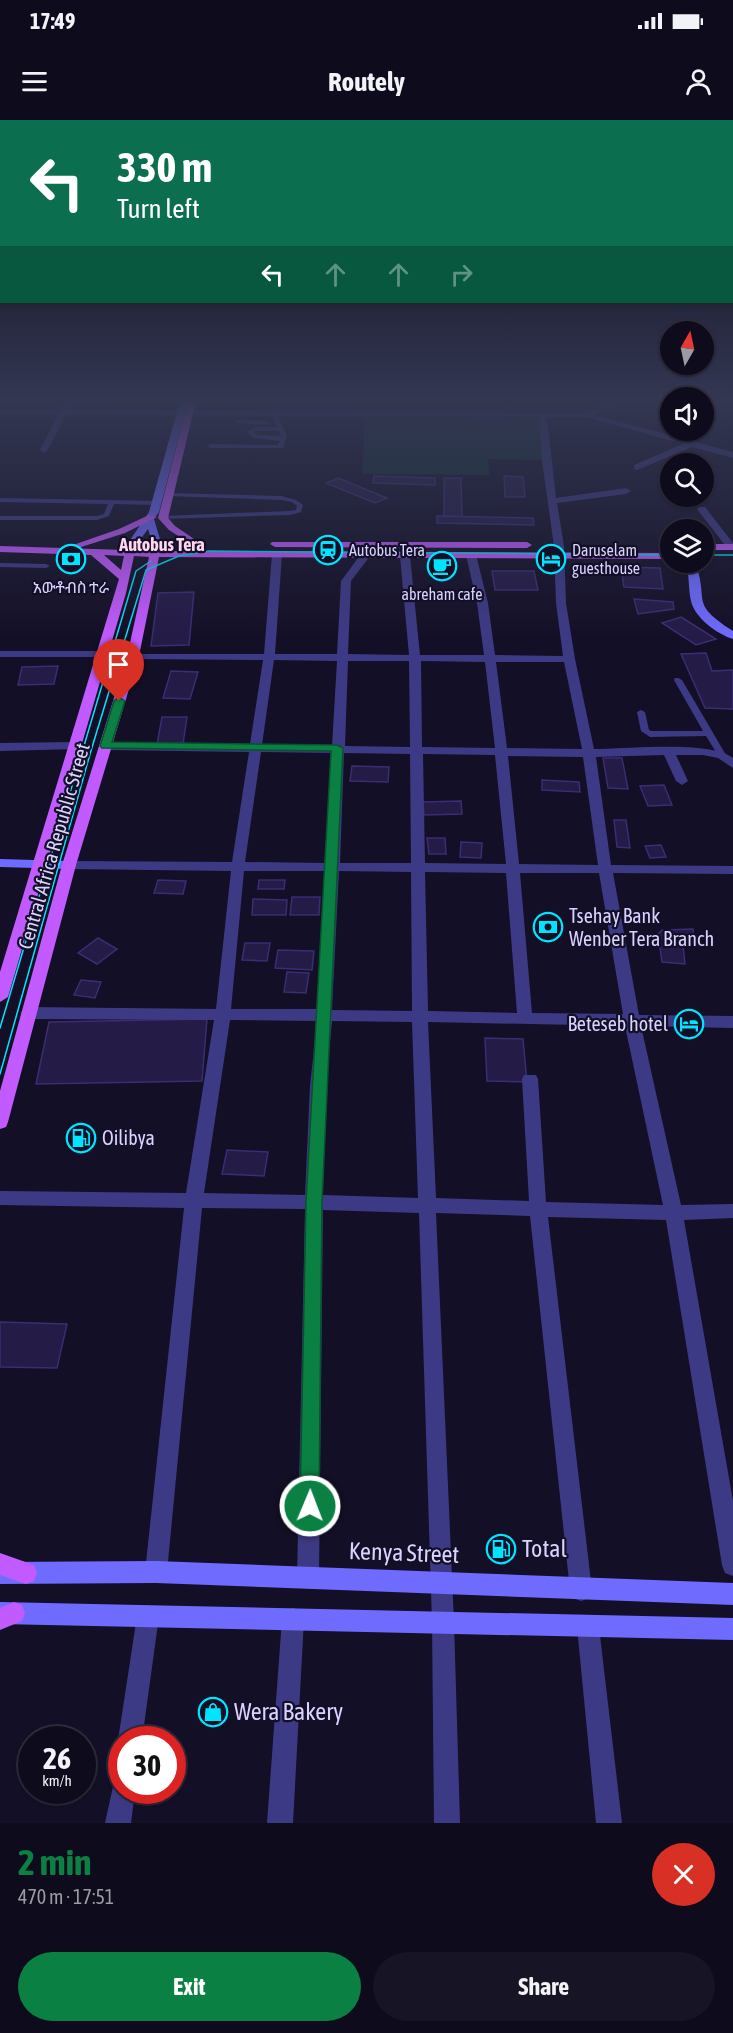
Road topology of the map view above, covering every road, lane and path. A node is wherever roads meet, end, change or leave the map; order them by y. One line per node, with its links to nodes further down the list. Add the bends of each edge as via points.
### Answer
1 (164, 480): 9 (main road)
2 (172, 480): 5 (main road)
3 (550, 480): 7 (street)
4 (626, 491): 7 (street)
5 (169, 495): 13 (main road); 13 (lane, via 280,498 300,505 299,511 290,513)
6 (0, 500): 8 (lane)
7 (552, 501): 22 (street)
8 (112, 502): 9 (lane); 11 (lane, via 106,515 97,518)
9 (157, 503): 12 (main road)
10 (702, 509): 21 (street)
11 (0, 518)
12 (151, 518): 14 (main road); 19 (main road); 20 (main road)
13 (164, 518): 15 (main road)
14 (78, 545): 18 (main road); 19 (main road)
15 (197, 545): 20 (main road); 22 (main road)
16 (660, 546): 22 (main road)
17 (714, 548): 21 (main road)
18 (1, 549): 23 (main road)
19 (131, 550): 20 (main road); 23 (main road); 35 (main road, Central Africa Republic Street)
20 (155, 550): 24 (main road); 34 (main road, Central Africa Republic Street)
21 (732, 550): 26 (main road)
22 (559, 551): 27 (main road); 30 (main road); 44 (street)
23 (94, 552): 35 (main road)
24 (187, 554): 25 (main road); 34 (main road)
25 (277, 554): 28 (main road); 40 (street)
26 (714, 554)
27 (471, 555): 29 (main road); 43 (street)
28 (365, 556): 29 (main road); 41 (street, via 346,581)
29 (405, 556): 42 (street)
30 (660, 556)
31 (0, 565): 32 (lane)
32 (46, 566)
33 (694, 573): 36 (main road, via 699,608)
34 (149, 575): 39 (main road, Central Africa Republic Street)
35 (123, 577): 38 (main road, Central Africa Republic Street)
36 (733, 636)
37 (0, 654): 38 (street)
38 (102, 654): 48 (main road, Central Africa Republic Street)
39 (133, 656): 40 (street); 49 (main road, Central Africa Republic Street)
40 (269, 656): 41 (street); 51 (street)
41 (344, 656): 42 (street); 52 (street)
42 (415, 656): 43 (street); 53 (street)
43 (490, 657): 44 (street); 55 (street)
44 (569, 659): 56 (street)
45 (678, 680): 47 (lane)
46 (641, 712): 47 (lane, via 645,731 650,734)
47 (709, 733): 57 (lane)
48 (74, 746): 50 (street); 61 (main road, Central Africa Republic Street)
49 (106, 746): 51 (street); 62 (main road, Central Africa Republic Street)
50 (0, 747)
51 (255, 747): 52 (street); 63 (street)
52 (337, 748): 53 (street); 64 (street)
53 (417, 749): 55 (street); 65 (street)
54 (668, 751): 56 (street); 57 (street); 59 (street)
55 (502, 752): 56 (street); 66 (street)
56 (589, 753): 67 (street)
57 (722, 754): 58 (street)
58 (733, 764)
59 (682, 781)
60 (0, 863): 61 (main road)
61 (38, 864): 62 (main road); 69 (main road, Central Africa Republic Street)
62 (69, 865): 63 (street); 70 (main road, Central Africa Republic Street)
63 (238, 866): 64 (street); 71 (street)
64 (333, 866): 65 (street); 72 (street)
65 (418, 866): 66 (street); 73 (street)
66 (514, 868): 67 (street); 74 (street)
67 (605, 868): 68 (street); 75 (street)
68 (733, 870)
69 (0, 997)
70 (28, 1013): 71 (street); 78 (main road, Central Africa Republic Street)
71 (223, 1014): 72 (street); 80 (street)
72 (325, 1015): 73 (street); 81 (street)
73 (420, 1016): 74 (street); 82 (street)
74 (525, 1018): 75 (street)
75 (633, 1020): 76 (street); 85 (street)
76 (733, 1022)
77 (530, 1078): 83 (street)
78 (0, 1122)
79 (0, 1198): 80 (street)
80 (194, 1201): 81 (street); 88 (street)
81 (314, 1202): 82 (street); 91 (street)
82 (426, 1206): 83 (street); 92 (street)
83 (538, 1209): 85 (street); 93 (street)
84 (733, 1211): 85 (street)
85 (674, 1213): 87 (street)
86 (0, 1563): 90 (main road)
87 (733, 1565)
88 (156, 1572): 90 (main road, Kenya Street); 91 (main road, Kenya Street)
89 (0, 1573): 90 (main road, Kenya Street)
90 (26, 1573)
91 (308, 1576): 92 (main road, Kenya Street)
92 (441, 1581): 93 (main road, Kenya Street); 98 (street)
93 (581, 1590): 94 (main road, Kenya Street)
94 (733, 1594)
95 (5, 1615): 96 (main road)
96 (148, 1616): 97 (main road); 101 (street)
97 (292, 1619): 98 (main road); 104 (street)
98 (443, 1622): 99 (main road); 105 (street)
99 (588, 1627): 100 (main road); 106 (street)
100 (733, 1629)
101 (132, 1726)
102 (121, 1804): 103 (street)
103 (118, 1823)
104 (280, 1823)
105 (447, 1823)
106 (609, 1823)

